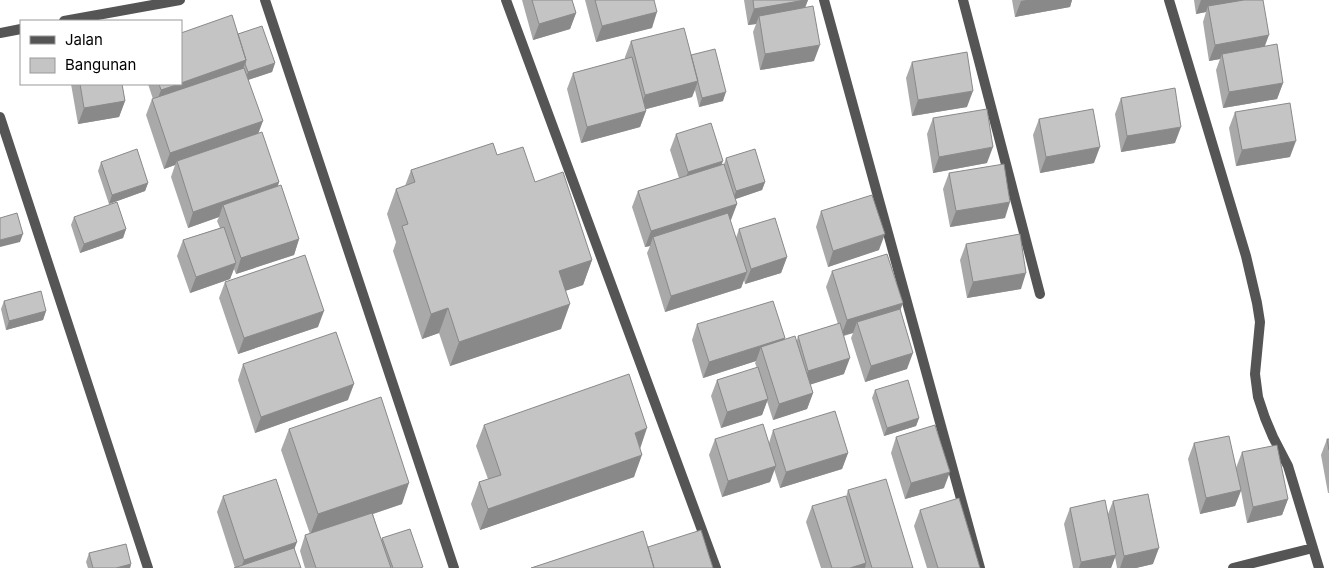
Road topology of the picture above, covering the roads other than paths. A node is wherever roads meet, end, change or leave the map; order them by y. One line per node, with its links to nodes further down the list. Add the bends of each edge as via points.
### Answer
1 (180, 0): 7 (street)
2 (265, 0): 14 (street)
3 (506, 0): 15 (street)
4 (824, 0): 16 (street)
5 (963, 0): 11 (street)
6 (1169, 0): 12 (street, via 1246,256 1257,303 1260,322 1255,374 1258,397 1270,431 1288,466)
7 (70, 20)
8 (20, 29): 9 (street)
9 (0, 33)
10 (0, 117): 13 (street)
11 (1040, 294)
12 (1313, 548): 17 (street); 18 (street)
13 (148, 568)
14 (454, 568)
15 (716, 568)
16 (980, 568)
17 (1233, 568)
18 (1320, 568)

